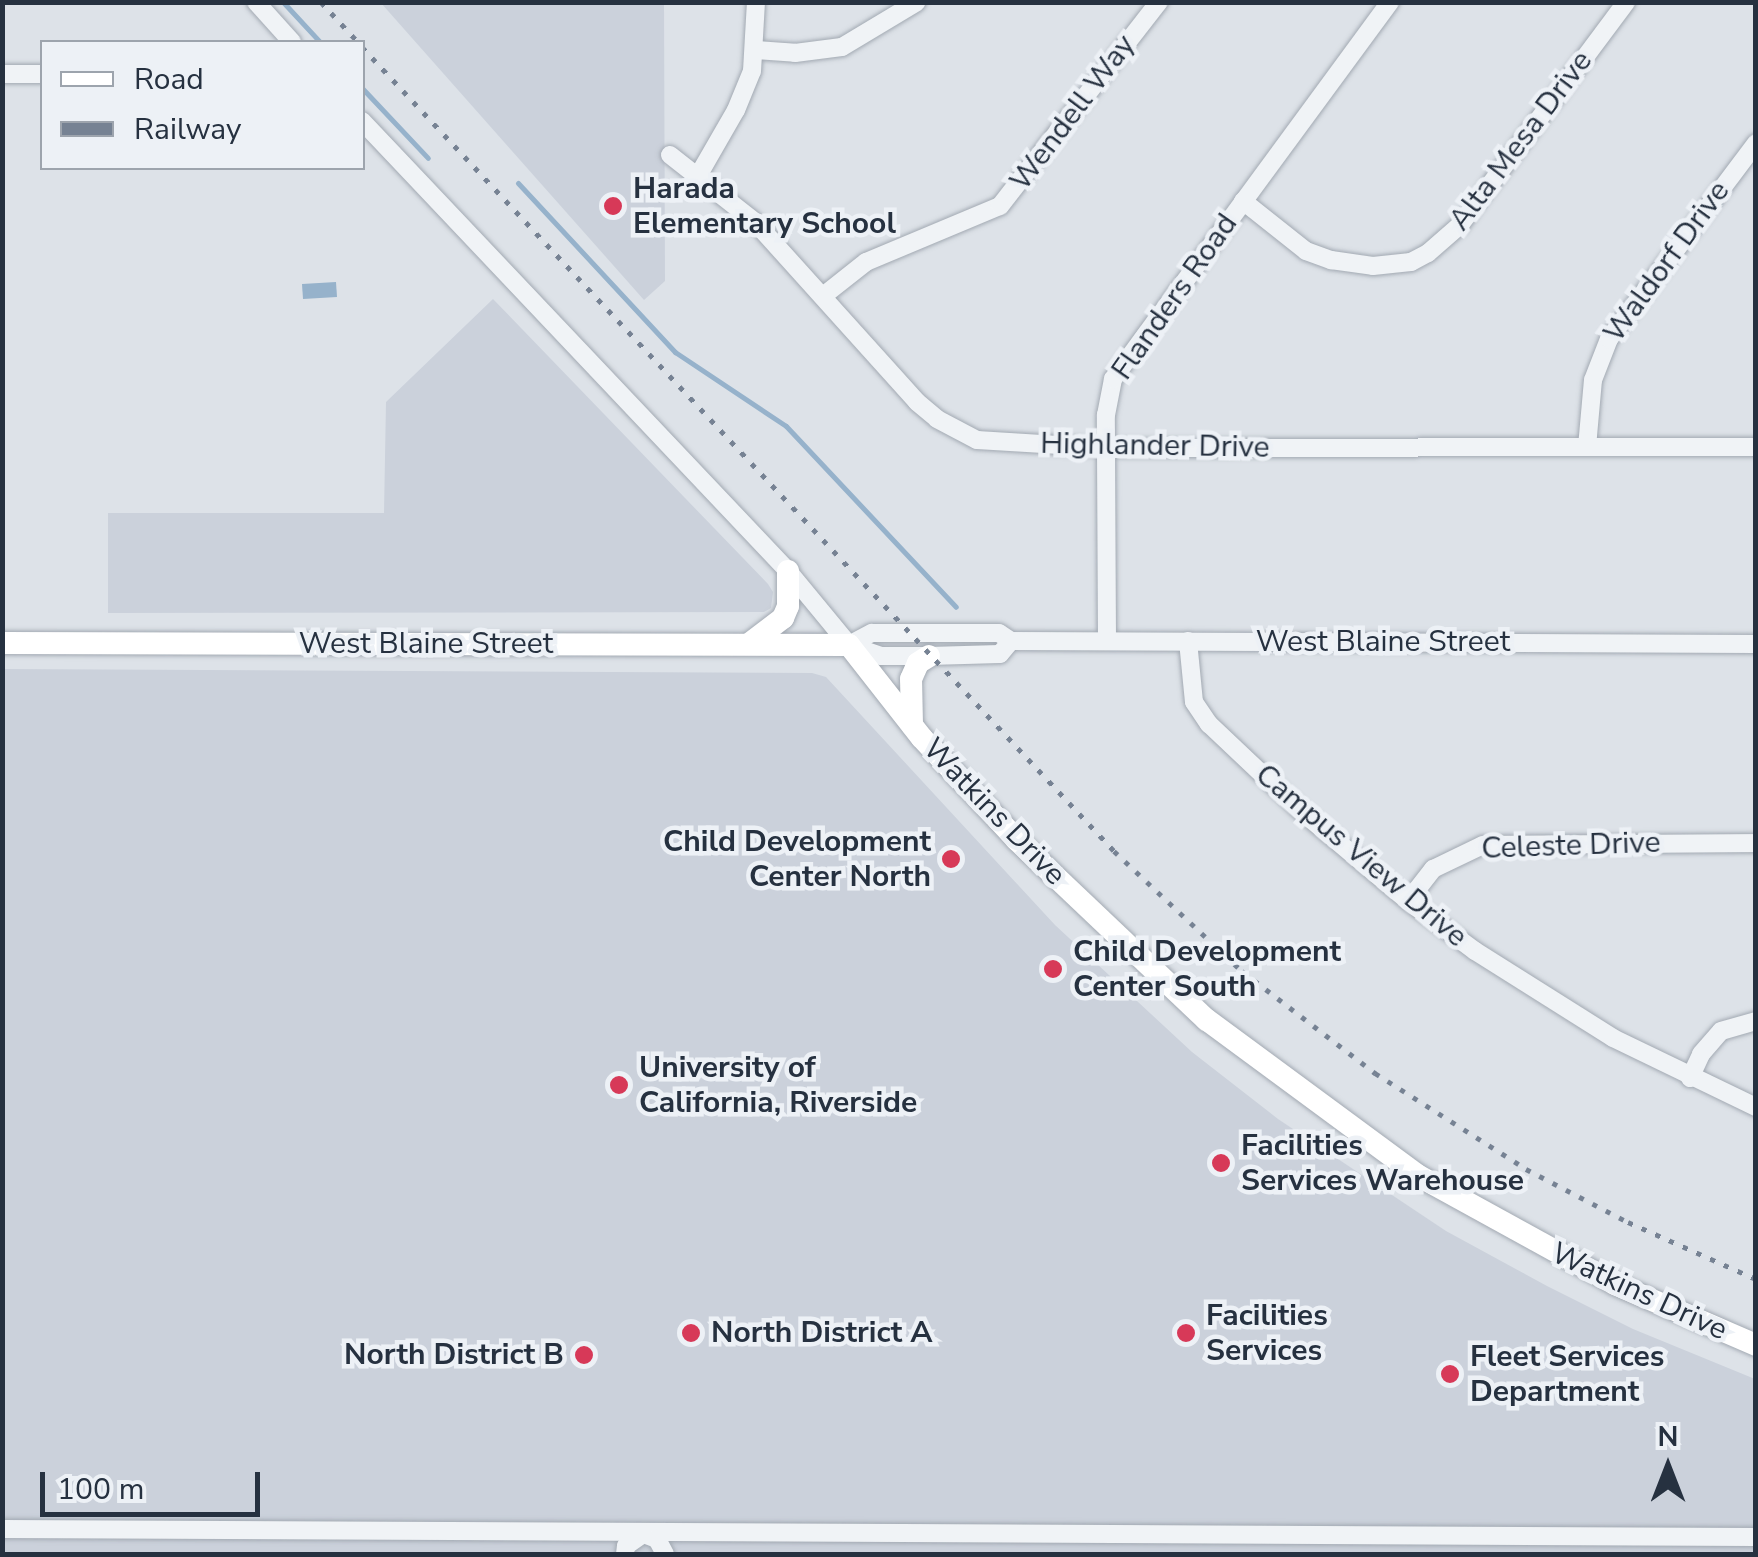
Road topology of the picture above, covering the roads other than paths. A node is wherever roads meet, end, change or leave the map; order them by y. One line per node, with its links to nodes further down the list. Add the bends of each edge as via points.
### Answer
1 (256, 2): 7 (street)
2 (756, 2): 8 (street)
3 (916, 2): 8 (street, via 842,47)
4 (1159, 2): 16 (street, Wendell Way, via 1000,206 866,262)
5 (1390, 2): 15 (street, Flanders Road)
6 (1626, 2): 15 (street, Alta Mesa Drive, via 1460,225 1428,254 1373,266 1330,260 1306,251)
7 (290, 40)
8 (756, 50): 14 (street, via 736,110)
9 (2, 74): 10 (street)
10 (40, 74)
11 (365, 123): 20 (street, Watkins Drive)
12 (1756, 143): 17 (street, Waldorf Drive, via 1609,339 1593,380)
13 (670, 156): 14 (street, Highlander Drive)
14 (698, 176): 16 (street, Highlander Drive, via 733,202)
15 (1242, 201): 18 (street, Flanders Road, via 1113,379)
16 (823, 296): 18 (street, Highlander Drive, via 917,402 962,434 992,444)
17 (1587, 447): 18 (street, Highlander Drive); 19 (street, Highlander Drive)
18 (1106, 448): 21 (street, Flanders Road)
19 (1756, 448)
20 (788, 572): 25 (main road, via 782,618); 27 (street, Watkins Drive)
21 (1107, 640): 22 (street, West Blaine Street); 23 (street, West Blaine Street)
22 (1188, 640): 26 (street, West Blaine Street); 31 (street, Campus View Drive, via 1194,702 1209,724)
23 (1011, 641): 27 (street, West Blaine Street, via 1000,633 872,633); 28 (street, West Blaine Street, via 1000,654)
24 (2, 643): 25 (main road, West Blaine Street)
25 (749, 644): 27 (main road, West Blaine Street)
26 (1756, 644)
27 (848, 645): 28 (street, West Blaine Street, via 881,656); 29 (main road, Watkins Drive)
28 (928, 656): 29 (main road, via 911,679)
29 (912, 725): 35 (main road, Watkins Drive, via 1110,932 1207,1020 1311,1099 1417,1174 1544,1248)
30 (1756, 843): 31 (street, Celeste Drive, via 1483,844 1433,869)
31 (1408, 902): 33 (street, Campus View Drive, via 1540,993)
32 (1756, 1021): 33 (street, via 1721,1031)
33 (1690, 1078): 34 (street, Campus View Drive)
34 (1756, 1107)
35 (1756, 1344)
36 (2, 1529): 37 (street)
37 (644, 1534): 38 (street); 39 (street); 40 (street, via 657,1539)
38 (1756, 1537)
39 (625, 1554)
40 (665, 1554)

